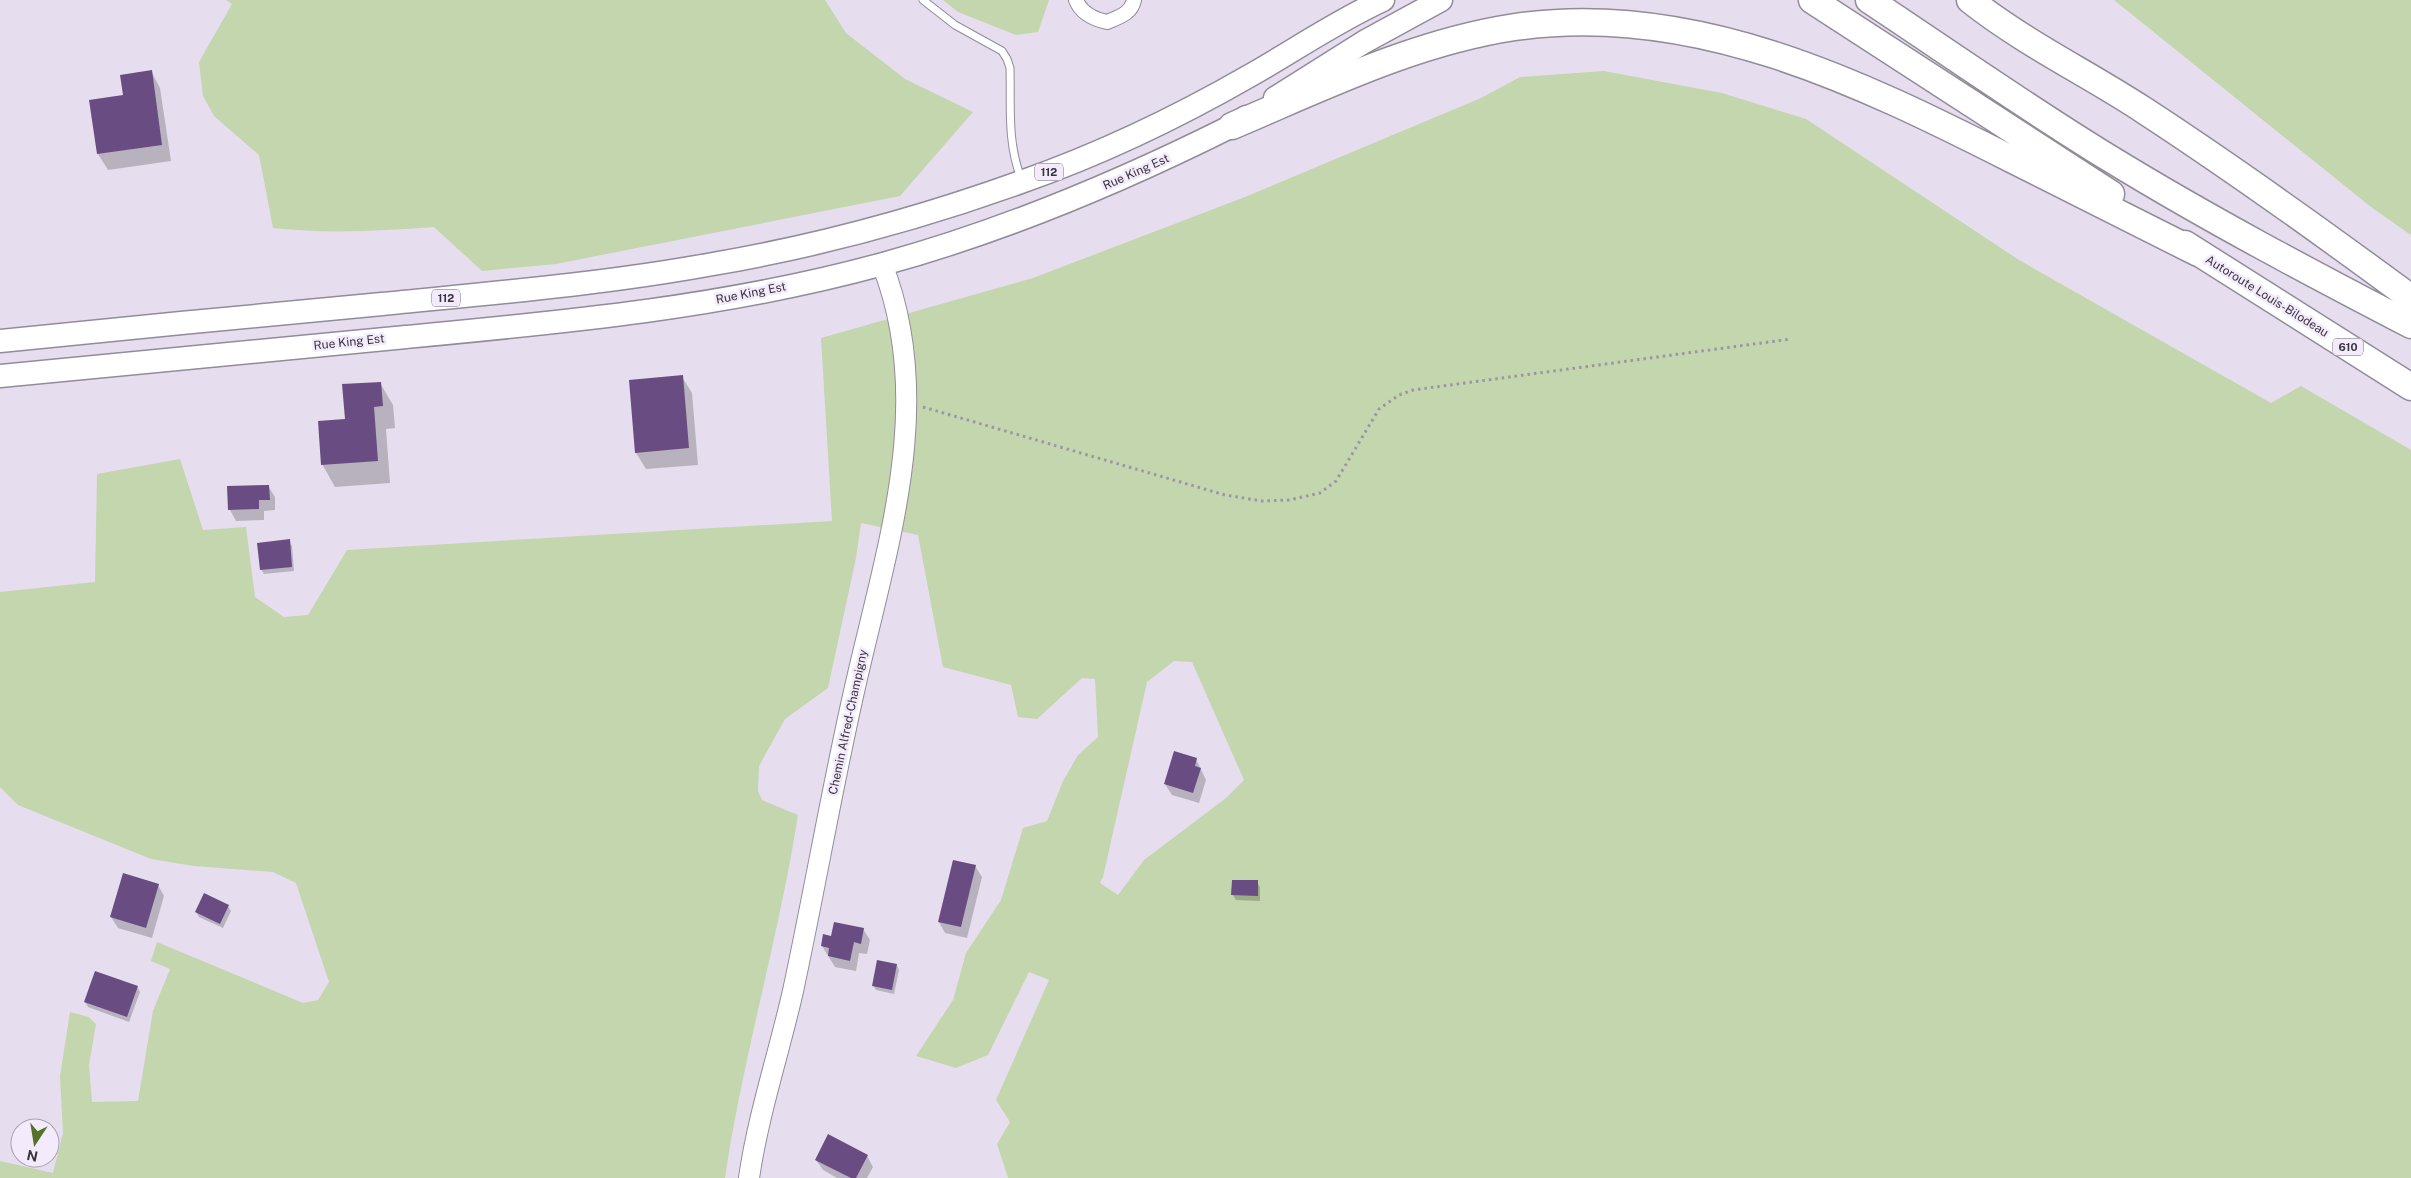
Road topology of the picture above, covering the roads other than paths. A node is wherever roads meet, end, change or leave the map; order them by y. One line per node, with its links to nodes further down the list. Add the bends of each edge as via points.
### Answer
1 (923, 0): 12 (lane, via 955,25 998,48 1007,59 1010,68 1011,138)
2 (1076, 0): 3 (street, via 1079,8 1096,20 1107,22 1125,14)
3 (1134, 0)
4 (1368, 0): 10 (main road)
5 (1383, 0): 10 (main road, 112)
6 (1441, 0): 11 (main road, Rue King Est, via 1364,42)
7 (1812, 0): 13 (highway)
8 (1869, 0): 16 (highway, via 2127,169)
9 (1970, 0): 15 (highway, via 2190,141)
10 (1347, 16): 12 (main road, 112, via 1264,67 1176,115)
11 (1232, 126): 13 (highway, via 1399,56 1464,37 1550,24 1658,27 1753,48 1846,81 1952,130); 14 (main road, Rue King Est, via 1073,199 969,238)
12 (1023, 182): 17 (main road, 112, via 927,214 840,238 682,270 482,295)
13 (2198, 253): 19 (highway, Autoroute Louis-Bilodeau / 610)
14 (882, 264): 18 (main road, Rue King Est, via 756,292 623,314); 20 (street, Chemin Alfred-Champigny, via 894,296 906,356 908,405 901,472 838,762 797,973)
15 (2411, 298)
16 (2411, 325)
17 (0, 341)
18 (0, 376)
19 (2411, 387)
20 (749, 1178)

